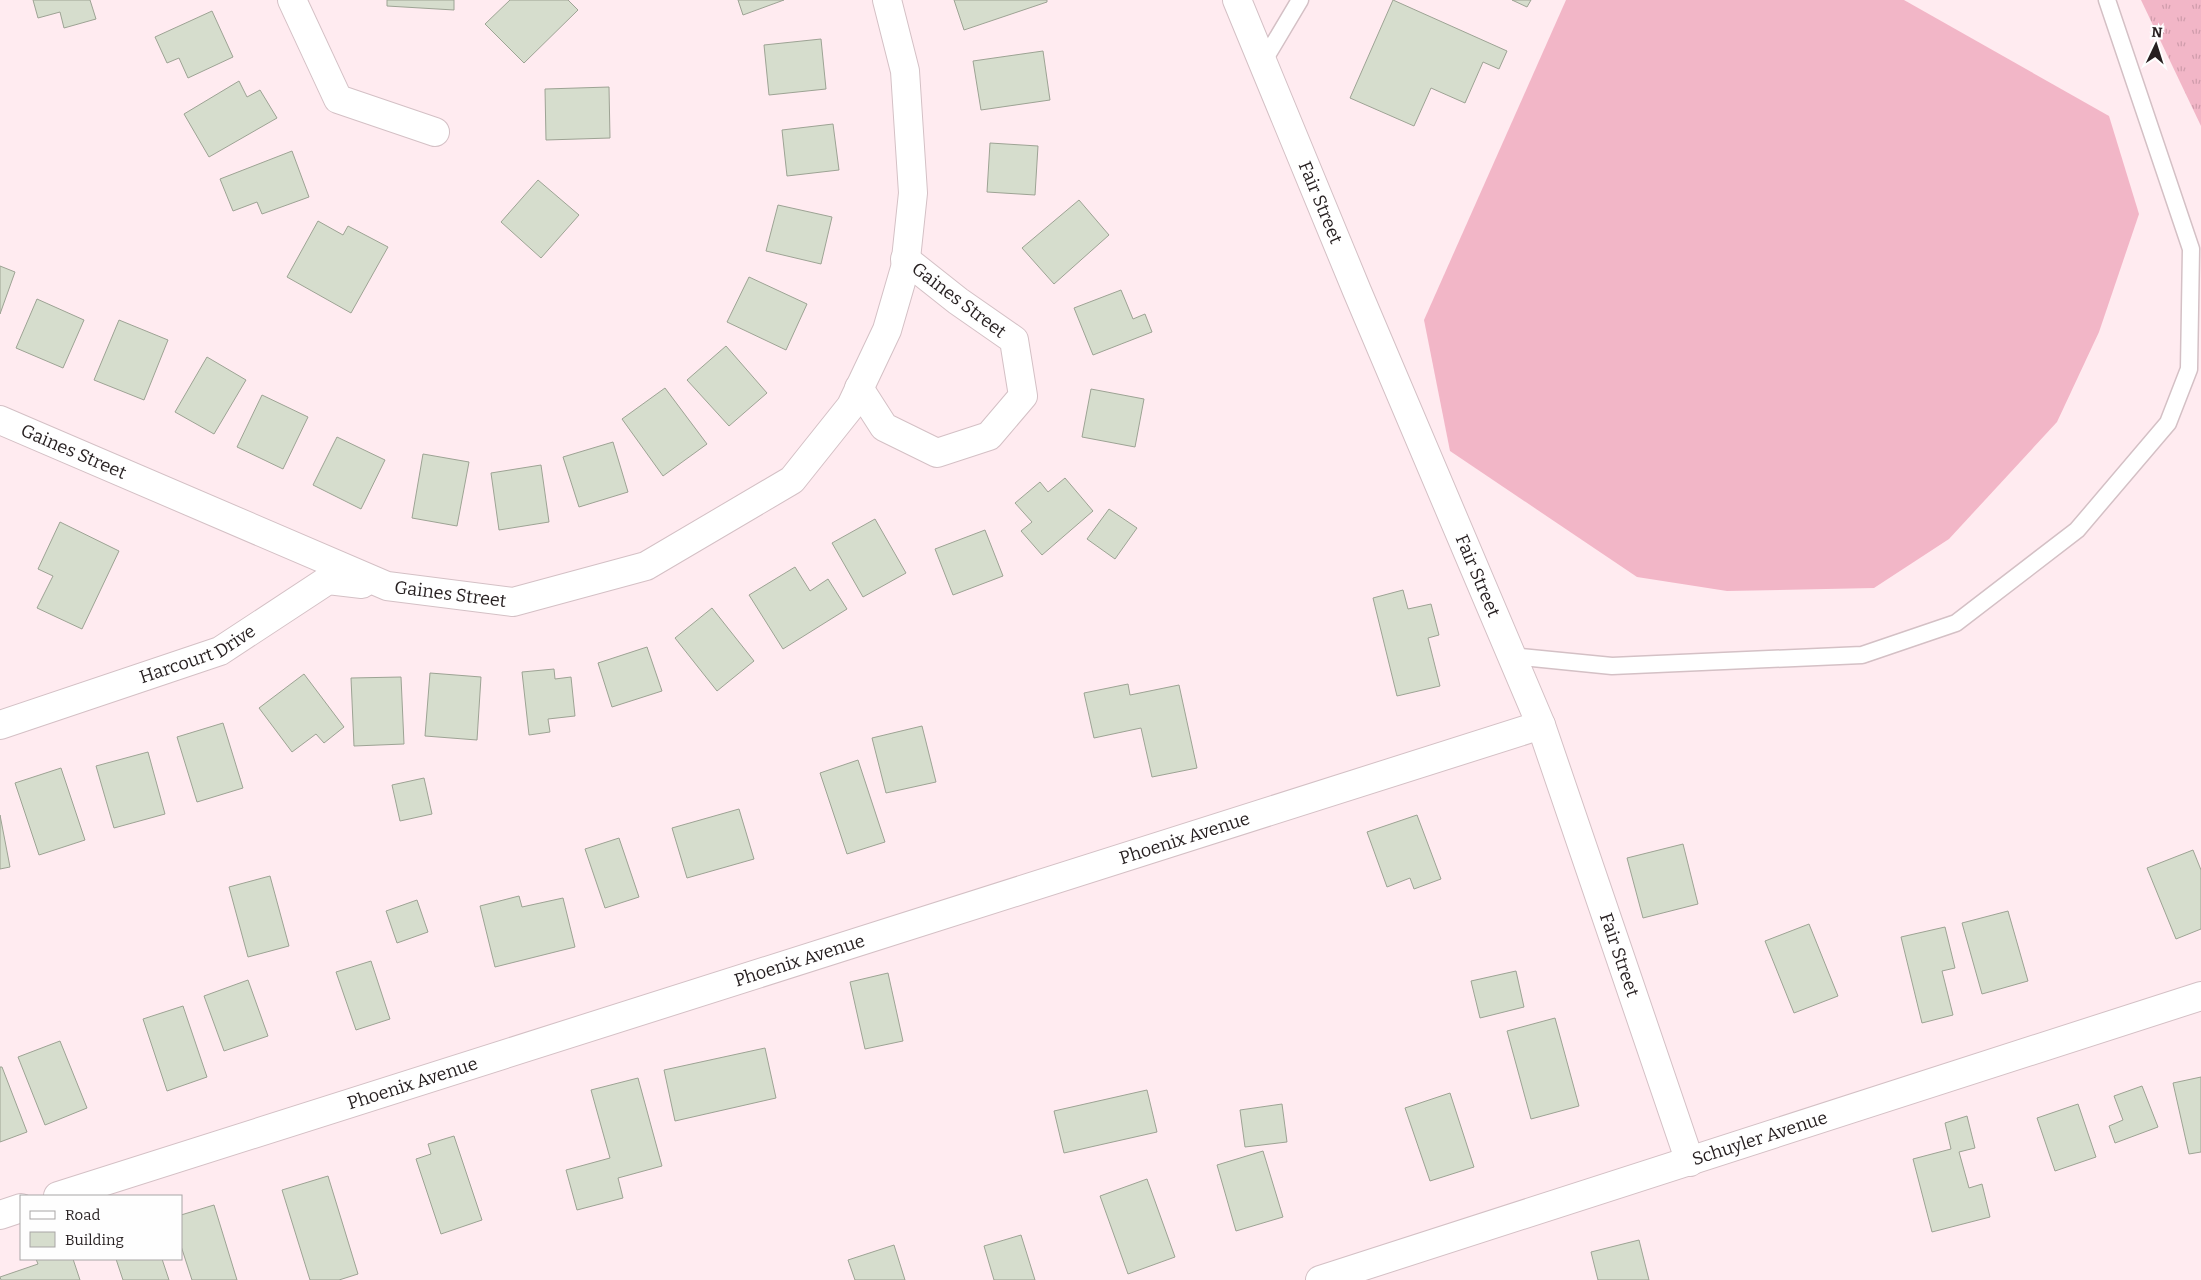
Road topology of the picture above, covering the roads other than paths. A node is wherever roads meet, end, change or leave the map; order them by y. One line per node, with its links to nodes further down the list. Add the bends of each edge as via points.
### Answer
1 (292, 0): 7 (street, via 338,99)
2 (887, 0): 8 (street, Gaines Street, via 905,71 913,193)
3 (1237, 0): 6 (street, Fair Street)
4 (1300, 0): 6 (lane)
5 (2107, 0): 12 (lane, via 2191,249 2190,369 2168,423 2078,530 1956,623 1862,655 1612,666)
6 (1263, 62): 12 (street, Fair Street)
7 (436, 132)
8 (905, 259): 9 (street, Gaines Street, via 886,330); 9 (street, Gaines Street, via 1014,340 1023,396 989,436 937,453 884,427)
9 (859, 388): 11 (street, Gaines Street, via 852,406 792,480 646,566 513,602)
10 (0, 420): 11 (street, Gaines Street)
11 (388, 586): 13 (street, Harcourt Drive, via 328,580 220,651)
12 (1511, 656): 14 (street, Fair Street)
13 (0, 725)
14 (1541, 725): 16 (street, Fair Street); 17 (street, Phoenix Avenue)
15 (2201, 996): 16 (street, Schuyler Avenue)
16 (1690, 1162): 20 (street, Schuyler Avenue)
17 (61, 1195)
18 (20, 1208): 19 (street)
19 (0, 1215)
20 (1320, 1280)

